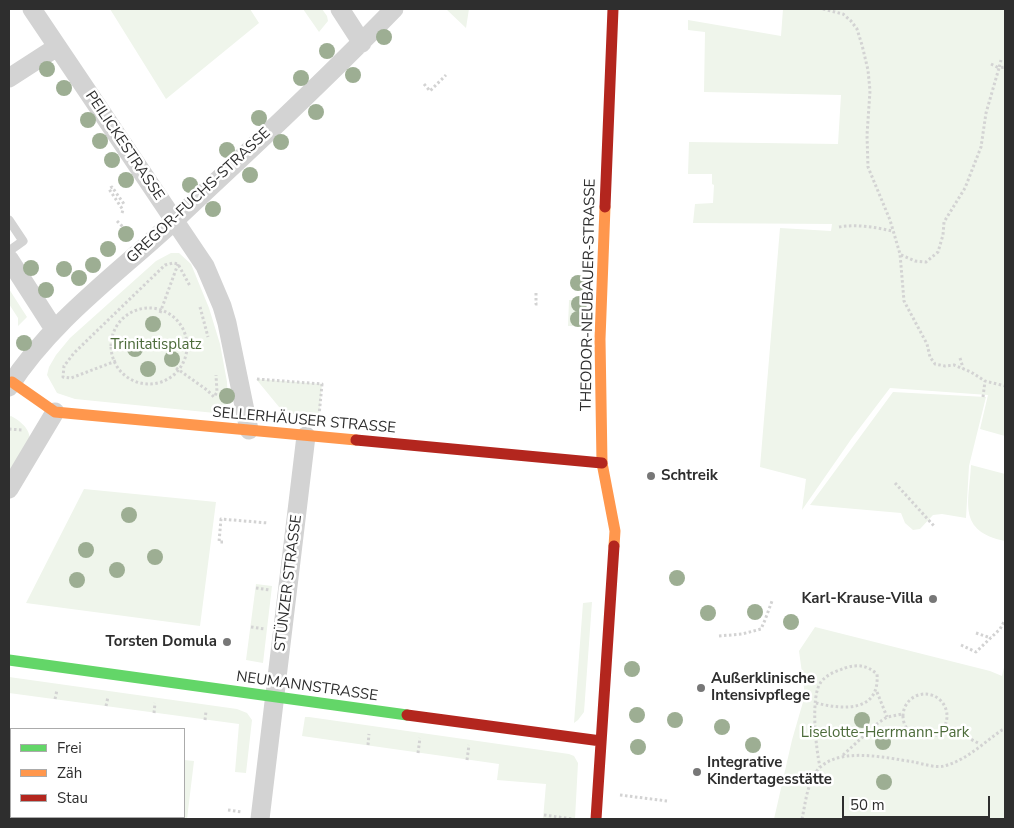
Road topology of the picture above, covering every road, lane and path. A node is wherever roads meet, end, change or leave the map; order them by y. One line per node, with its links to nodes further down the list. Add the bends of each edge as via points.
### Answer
1 (32, 9): 7 (street, PEILICKESTRASSE)
2 (340, 9): 6 (street)
3 (394, 9): 6 (street, GREGOR-FUCHS-STRASSE)
4 (613, 9): 52 (street, THEODOR-NEUBAUER-STRASSE, via 600,339)
5 (823, 9): 22 (path, via 843,14 857,29 870,91 868,167)
6 (362, 43): 19 (street, GREGOR-FUCHS-STRASSE)
7 (57, 47): 13 (street); 19 (street, PEILICKESTRASSE)
8 (1001, 60): 11 (path)
9 (991, 64): 11 (path)
10 (1005, 67): 11 (path)
11 (999, 68): 24 (path, via 986,113 981,147 965,188 944,222 938,252 926,262)
12 (446, 75): 14 (path, via 430,91)
13 (9, 78)
14 (424, 84)
15 (124, 204): 16 (path, via 112,186 109,189)
16 (122, 213)
17 (9, 220): 23 (lane, via 23,242)
18 (117, 221): 21 (path)
19 (174, 221): 34 (street, GREGOR-FUCHS-STRASSE); 49 (street, PEILICKESTRASSE, via 205,266 222,306)
20 (839, 227): 22 (path, via 849,225)
21 (124, 228)
22 (893, 231): 24 (path)
23 (9, 251)
24 (900, 254): 38 (path, via 904,301 927,344 930,357 936,364)
25 (9, 260): 34 (street)
26 (178, 263): 27 (path); 31 (path, via 166,266); 32 (path)
27 (192, 289)
28 (536, 293): 30 (path)
29 (198, 302): 35 (path)
30 (538, 304)
31 (117, 311): 33 (path); 37 (path, via 74,352 64,366 63,377 71,378)
32 (161, 311): 33 (path, via 140,309); 39 (path, via 173,317 186,337 184,360)
33 (124, 320): 37 (path, via 114,331 111,341)
34 (54, 328): 43 (street, GREGOR-FUCHS-STRASSE)
35 (210, 342)
36 (960, 358): 38 (path)
37 (115, 361): 39 (path, via 129,379 144,384 160,382)
38 (962, 368): 42 (path)
39 (177, 369): 40 (path, via 214,397 218,385)
40 (216, 373)
41 (256, 379): 47 (path, via 322,384)
42 (985, 381): 44 (path); 45 (path)
43 (10, 385): 46 (street, SELLERHÄUSER STRASSE)
44 (1005, 386)
45 (983, 397)
46 (55, 412): 49 (street, SELLERHÄUSER STRASSE); 54 (street)
47 (319, 416)
48 (9, 429): 50 (path)
49 (249, 430): 51 (street, SELLERHÄUSER STRASSE)
50 (28, 431)
51 (306, 436): 52 (street, SELLERHÄUSER STRASSE); 66 (street, STÜNZER STRASSE)
52 (602, 463): 72 (street, THEODOR-NEUBAUER-STRASSE, via 615,531)
53 (895, 483): 56 (path)
54 (9, 489)
55 (268, 523): 57 (path, via 221,519 219,542)
56 (934, 526)
57 (222, 542)
58 (772, 601): 61 (path, via 761,628)
59 (1005, 620): 62 (path)
60 (976, 633): 62 (path)
61 (719, 636)
62 (991, 638): 63 (path, via 976,652)
63 (961, 645)
64 (9, 660): 66 (street, NEUMANNSTRASSE)
65 (876, 692): 67 (path, via 868,701 846,708); 67 (path, via 877,674 860,665 848,667 833,672 821,682); 69 (path)
66 (275, 698): 72 (street, NEUMANNSTRASSE); 80 (street, STÜNZER STRASSE)
67 (816, 703): 75 (path, via 815,744)
68 (902, 714): 69 (path); 70 (path, via 907,730 917,737 933,737); 70 (path, via 904,706 912,698 918,694 929,694 940,699 946,708)
69 (887, 717): 74 (path)
70 (944, 727): 73 (path)
71 (1005, 729): 73 (path)
72 (601, 742): 82 (street, THEODOR-NEUBAUER-STRASSE)
73 (980, 744): 74 (path, via 968,756 942,767 866,755)
74 (843, 756): 75 (path)
75 (820, 767): 83 (path, via 813,776)
76 (613, 794): 77 (path)
77 (667, 801)
78 (228, 810): 80 (path)
79 (544, 815): 81 (path)
80 (253, 816)
81 (577, 819)
82 (596, 819)
83 (802, 819)

